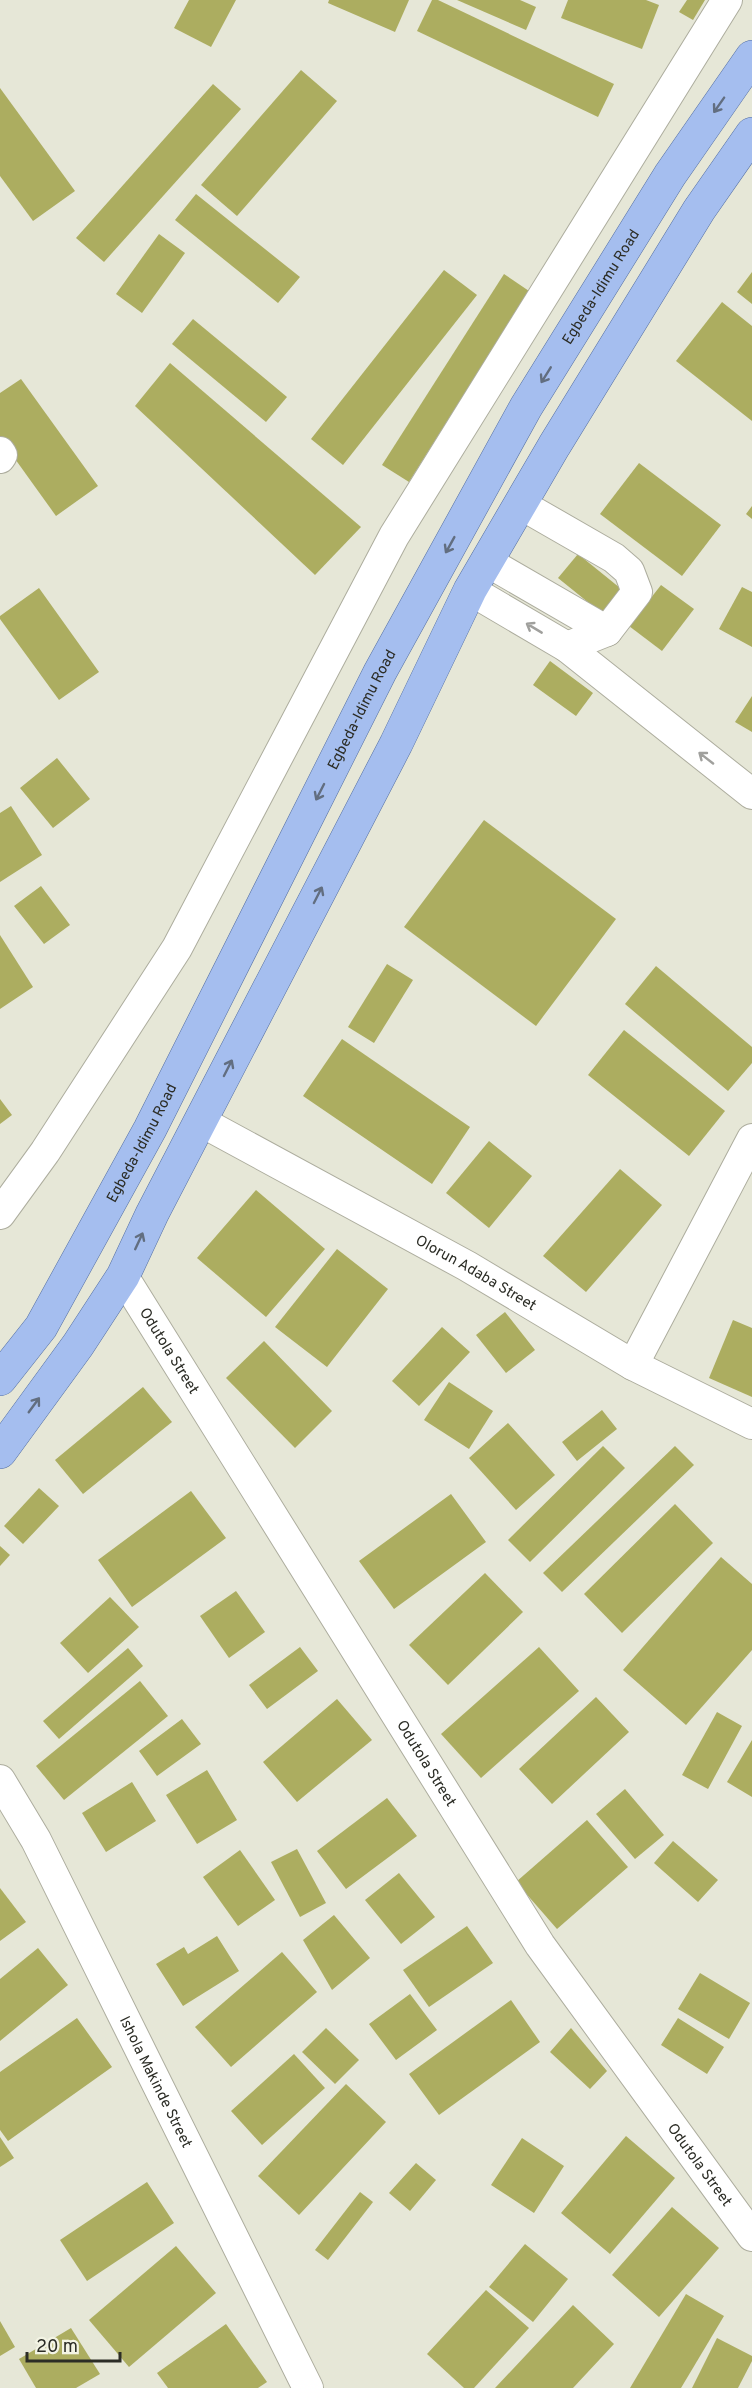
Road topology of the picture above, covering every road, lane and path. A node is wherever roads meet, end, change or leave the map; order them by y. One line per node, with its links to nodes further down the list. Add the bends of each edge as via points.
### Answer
1 (727, 0): 14 (street, via 394,536 177,948 45,1152)
2 (752, 57): 17 (main road, Egbeda-Idimu Road, one-way to 17, via 670,175 526,407 380,672 150,1129 41,1327)
3 (752, 134): 6 (main road, via 699,210)
4 (0, 452): 5 (street)
5 (0, 458)
6 (520, 504): 7 (main road); 9 (street, via 614,558 629,571 637,592)
7 (486, 561): 8 (main road); 9 (street)
8 (470, 590): 10 (street, one-way to 8); 12 (main road, one-way to 8, via 396,744)
9 (607, 631): 10 (street)
10 (567, 647): 11 (street, one-way to 10)
11 (752, 794)
12 (200, 1121): 15 (main road, one-way to 12); 16 (street, Olorun Adaba Street, via 467,1266)
13 (752, 1139): 16 (street)
14 (0, 1214)
15 (123, 1276): 19 (main road, one-way to 15); 21 (street, Odutola Street, via 540,1945)
16 (633, 1365): 18 (street, Olorun Adaba Street)
17 (0, 1379)
18 (752, 1424)
19 (0, 1452)
20 (0, 1780): 22 (street, Ishola Makinde Street, via 36,1840)
21 (752, 2236)
22 (308, 2388)

